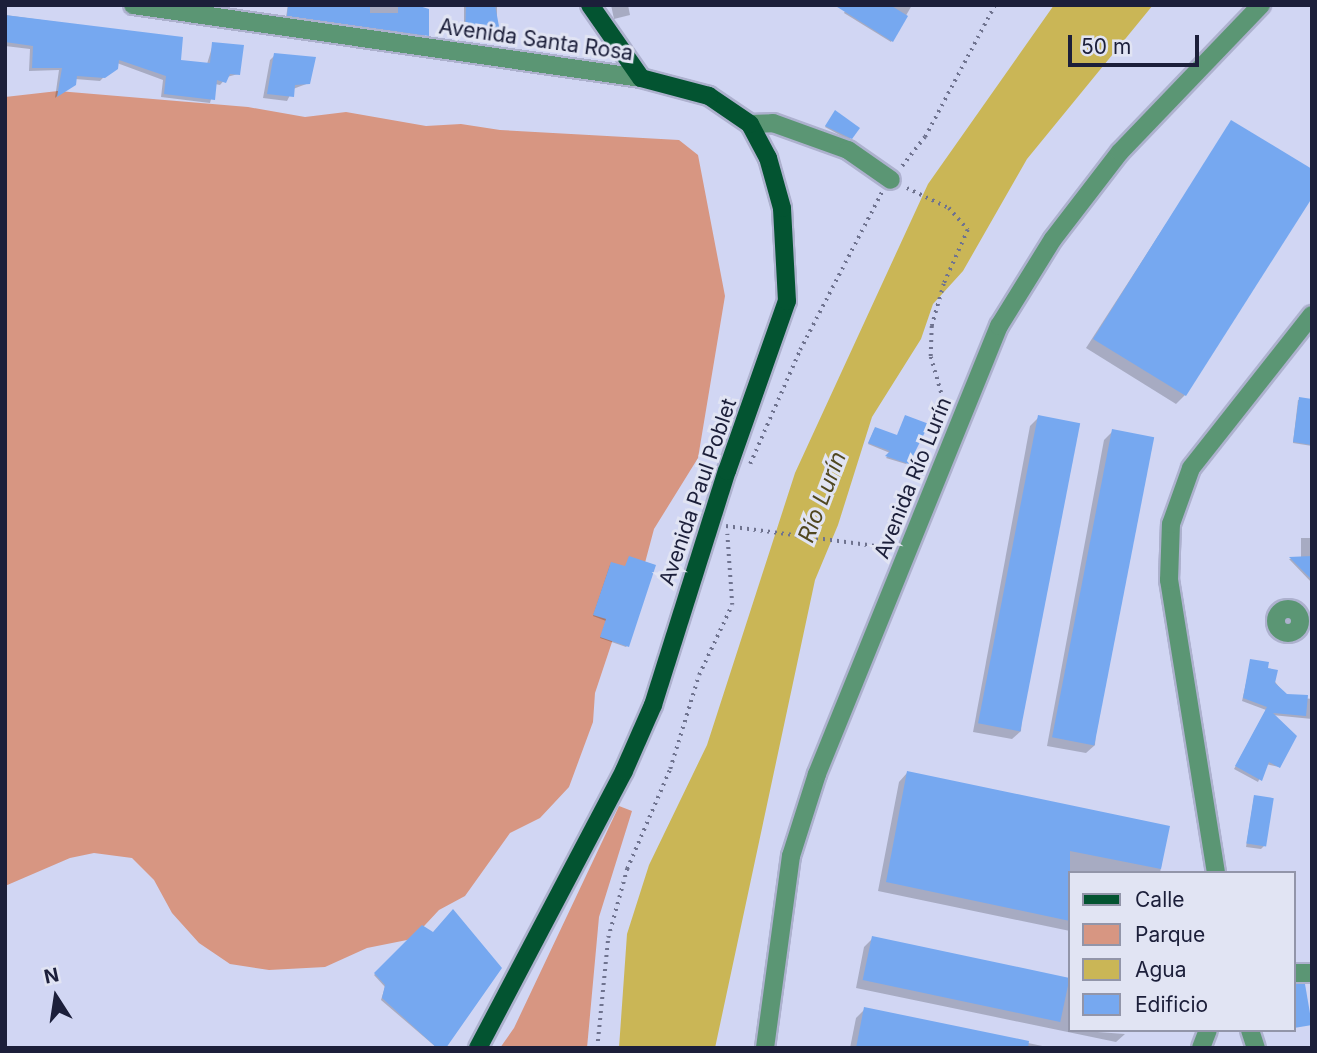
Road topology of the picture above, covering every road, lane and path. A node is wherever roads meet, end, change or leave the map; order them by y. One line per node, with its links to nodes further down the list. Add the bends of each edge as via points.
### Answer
1 (133, 5): 5 (street, Avenida Santa Rosa)
2 (590, 5): 5 (main road)
3 (995, 5): 7 (path, via 925,137)
4 (1261, 5): 9 (street, Avenida Río Lurín, via 1120,152 1053,239 999,326)
5 (640, 78): 6 (main road, Avenida Paul Poblet, via 709,96)
6 (750, 124): 7 (street, via 773,123 848,150); 12 (main road, Avenida Paul Poblet, via 768,158 782,208 787,301)
7 (891, 180): 9 (path, via 949,208 968,230 944,284 932,326 936,387); 10 (path, via 857,233)
8 (1312, 315): 14 (street, via 1191,468 1171,524 1169,580)
9 (956, 434): 13 (street, Avenida Río Lurín)
10 (748, 468)
11 (729, 517): 12 (path)
12 (718, 526): 13 (path); 15 (main road, Avenida Paul Poblet, via 653,705 628,760); 16 (path, via 732,605 699,675 670,769 620,891 603,974)
13 (908, 551): 17 (street, Avenida Río Lurín, via 817,774 791,856)
14 (1216, 871)
15 (478, 1048)
16 (597, 1048)
17 (765, 1048)

